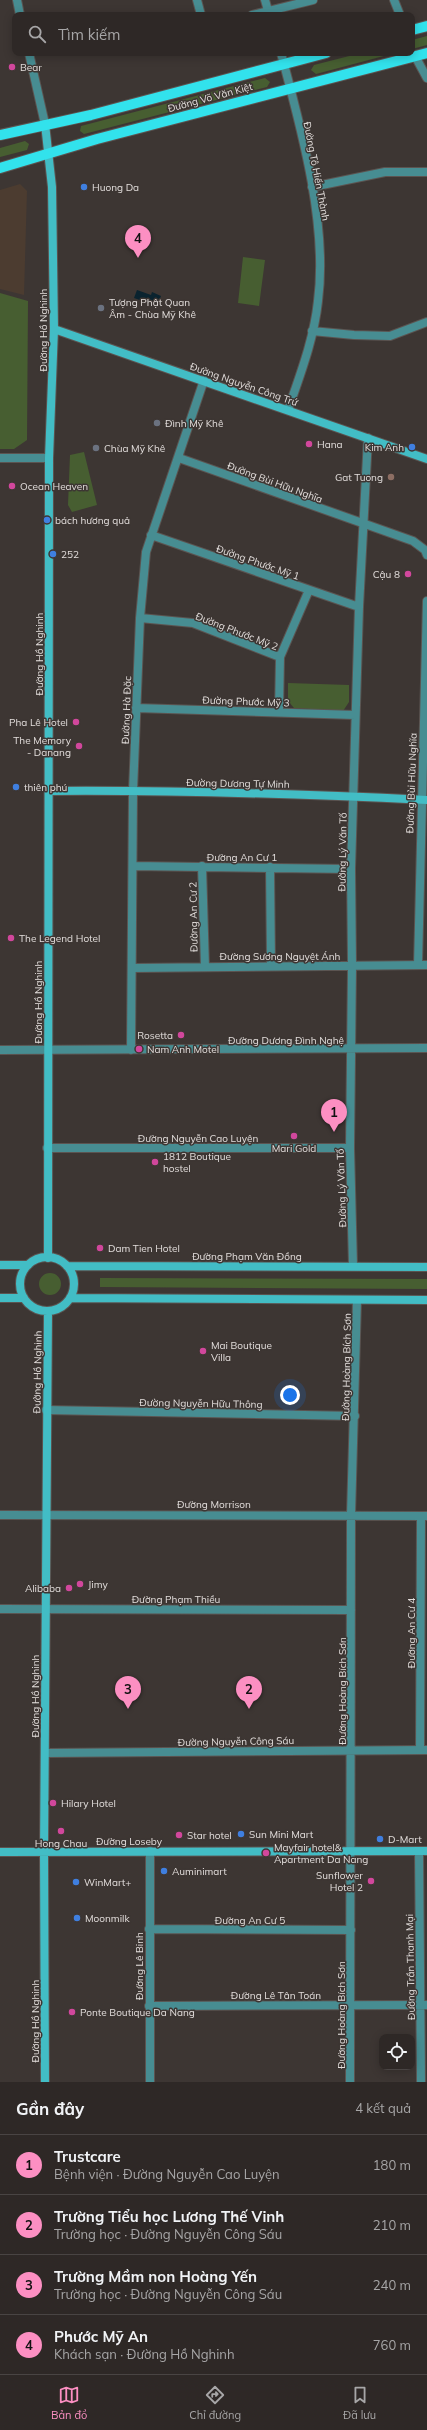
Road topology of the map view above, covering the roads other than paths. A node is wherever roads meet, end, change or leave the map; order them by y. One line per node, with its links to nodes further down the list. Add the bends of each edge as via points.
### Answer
1 (17, 0): 6 (street)
2 (197, 0): 7 (street)
3 (265, 0): 8 (street)
4 (313, 0): 9 (street)
5 (394, 0): 10 (street)
6 (19, 12)
7 (200, 12)
8 (269, 12)
9 (272, 12)
10 (399, 12)
11 (427, 26): 12 (main road)
12 (415, 29)
13 (427, 53): 17 (main road, Đường Võ Văn Kiệt)
14 (30, 56): 21 (street, Đường Hồ Nghinh)
15 (282, 56): 18 (street, Đường Tô Hiến Thành)
16 (316, 56): 18 (main road, Đường Võ Văn Kiệt)
17 (415, 56): 19 (street); 20 (main road, Đường Võ Văn Kiệt)
18 (284, 65): 20 (street, Đường Tô Hiến Thành); 21 (main road, Đường Võ Văn Kiệt, via 90,115)
19 (427, 78)
20 (290, 88): 23 (main road, Đường Võ Văn Kiệt); 26 (street, Đường Tô Hiến Thành)
21 (45, 124): 22 (main road, Đường Võ Văn Kiệt); 23 (street, Đường Hồ Nghinh)
22 (0, 135)
23 (48, 153): 24 (main road, Đường Võ Văn Kiệt); 28 (street, Đường Hồ Nghinh, via 52,187)
24 (0, 168)
25 (427, 172): 26 (street, via 385,172)
26 (312, 187): 29 (street, Đường Tô Hiến Thành, via 320,266 318,302)
27 (427, 322): 29 (street, via 390,336)
28 (54, 329): 30 (street, Đường Nguyễn Công Trứ); 34 (street, Đường Hồ Nghinh)
29 (312, 331): 31 (street, Đường Tô Hiến Thành)
30 (204, 380): 31 (street, Đường Nguyễn Công Trứ); 35 (street, Đường Hà Đặc)
31 (288, 410): 32 (street, Đường Nguyễn Công Trứ)
32 (368, 438): 36 (street, Đường Nguyễn Công Trứ); 37 (street, Đường Lý Văn Tố)
33 (0, 458): 34 (street)
34 (49, 458): 48 (street, Đường Hồ Nghinh)
35 (179, 458): 37 (street, Đường Bùi Hữu Nghĩa); 38 (street, Đường Hà Đặc)
36 (427, 459)
37 (363, 525): 39 (street, Đường Bùi Hữu Nghĩa, via 413,542 425,550); 42 (street, Đường Lý Văn Tố)
38 (151, 535): 40 (street, Đường Phước Mỹ 1); 43 (street, Đường Hà Đặc, via 146,552)
39 (427, 555)
40 (309, 590): 42 (street, Đường Phước Mỹ 1); 44 (street)
41 (427, 601): 51 (street, Đường Bùi Hữu Nghĩa)
42 (359, 607): 47 (street, Đường Lý Văn Tố)
43 (140, 618): 44 (street, Đường Phước Mỹ 2, via 193,623); 45 (street, Đường Hà Đặc)
44 (280, 657): 46 (street)
45 (136, 708): 46 (street, Đường Phước Mỹ 3); 49 (street, Đường Hà Đặc)
46 (279, 711): 47 (street, Đường Phước Mỹ 3)
47 (355, 715): 50 (street, Đường Lý Văn Tố)
48 (49, 791): 49 (street, Đường Dương Tự Minh); 64 (street, Đường Hồ Nghinh)
49 (133, 791): 50 (street, Đường Dương Tự Minh); 52 (street, Đường Hà Đặc)
50 (353, 796): 51 (street, Đường Dương Tự Minh); 55 (street, Đường Lý Văn Tố)
51 (424, 800): 58 (street, Đường Bùi Hữu Nghĩa)
52 (133, 866): 53 (street, Đường An Cư 1); 61 (street, Đường Hà Đặc)
53 (202, 866): 54 (street, Đường An Cư 1); 60 (street, Đường An Cư 2)
54 (270, 867): 55 (street, Đường An Cư 1); 56 (street)
55 (351, 869): 57 (street, Đường Lý Văn Tố)
56 (272, 965): 57 (street, Đường Sương Nguyệt Ánh); 60 (street, Đường Sương Nguyệt Ánh)
57 (352, 966): 58 (street, Đường Sương Nguyệt Ánh); 66 (street, Đường Lý Văn Tố)
58 (418, 966): 59 (street, Đường Sương Nguyệt Ánh)
59 (427, 966)
60 (205, 967): 61 (street, Đường Sương Nguyệt Ánh)
61 (132, 968): 65 (street, Đường Hà Đặc)
62 (427, 1048): 66 (street, Đường Dương Đình Nghệ)
63 (0, 1050): 64 (street, Đường Dương Đình Nghệ)
64 (47, 1050): 65 (street, Đường Dương Đình Nghệ); 67 (street, Đường Hồ Nghinh)
65 (131, 1050): 66 (street, Đường Dương Đình Nghệ)
66 (352, 1050): 68 (street, Đường Lý Văn Tố)
67 (47, 1148): 68 (street, Đường Nguyễn Cao Luyện); 69 (street, Đường Hồ Nghinh)
68 (350, 1148): 73 (street, Đường Lý Văn Tố)
69 (48, 1258): 71 (street, via 41,1258); 72 (street, via 58,1260)
70 (0, 1265): 71 (street)
71 (28, 1265): 76 (street, via 20,1284)
72 (67, 1266): 73 (street, Đường Phạm Văn Đồng); 77 (street, via 73,1278)
73 (353, 1266): 74 (street, Đường Phạm Văn Đồng)
74 (427, 1267)
75 (0, 1298): 76 (street)
76 (24, 1298): 80 (street, via 34,1308)
77 (70, 1298): 78 (street); 80 (street, via 57,1309)
78 (357, 1300): 79 (street); 82 (street, Đường Hoàng Bích Sơn)
79 (427, 1300)
80 (48, 1311): 81 (street, Đường Hồ Nghinh)
81 (46, 1410): 82 (street, Đường Nguyễn Hữu Thông); 83 (street, Đường Hồ Nghinh)
82 (355, 1416): 85 (street, Đường Hoàng Bích Sơn)
83 (46, 1514): 84 (street, Đường Morrison); 85 (street, Đường Morrison); 88 (street, Đường Hồ Nghinh)
84 (0, 1515)
85 (351, 1515): 86 (street, Đường Morrison); 89 (street, Đường Hoàng Bích Sơn)
86 (424, 1516): 91 (street, Đường An Cư 4)
87 (0, 1609): 88 (street, Đường Phạm Thiều)
88 (45, 1609): 89 (street, Đường Phạm Thiều); 92 (street, Đường Hồ Nghinh)
89 (351, 1610): 90 (street, Đường Hoàng Bích Sơn)
90 (352, 1749): 91 (street, Đường Nguyễn Công Sáu); 92 (street, Đường Nguyễn Công Sáu); 97 (street, Đường Hoàng Bích Sơn)
91 (424, 1750)
92 (45, 1753): 96 (street, Đường Hồ Nghinh)
93 (150, 1851): 96 (street, Đường Loseby); 97 (street, Đường Loseby); 98 (street, Đường Lê Binh)
94 (423, 1851): 97 (street, Đường Loseby); 101 (street, Đường Trần Thanh Mại)
95 (0, 1852): 96 (street, Đường Loseby)
96 (44, 1852): 103 (street, Đường Hồ Nghinh)
97 (351, 1852): 99 (street, Đường Hoàng Bích Sơn)
98 (149, 1929): 99 (street, Đường An Cư 5); 102 (street, Đường Lê Binh)
99 (351, 1930): 100 (street, Đường Hoàng Bích Sơn)
100 (350, 2005): 101 (street, Đường Lê Tân Toán); 102 (street, Đường Lê Tân Toán); 105 (street, Đường Hoàng Bích Sơn)
101 (424, 2005): 106 (street, Đường Trần Thanh Mại)
102 (149, 2006): 104 (street, Đường Lê Binh)
103 (45, 2082)
104 (150, 2082)
105 (350, 2082)
106 (420, 2082)

